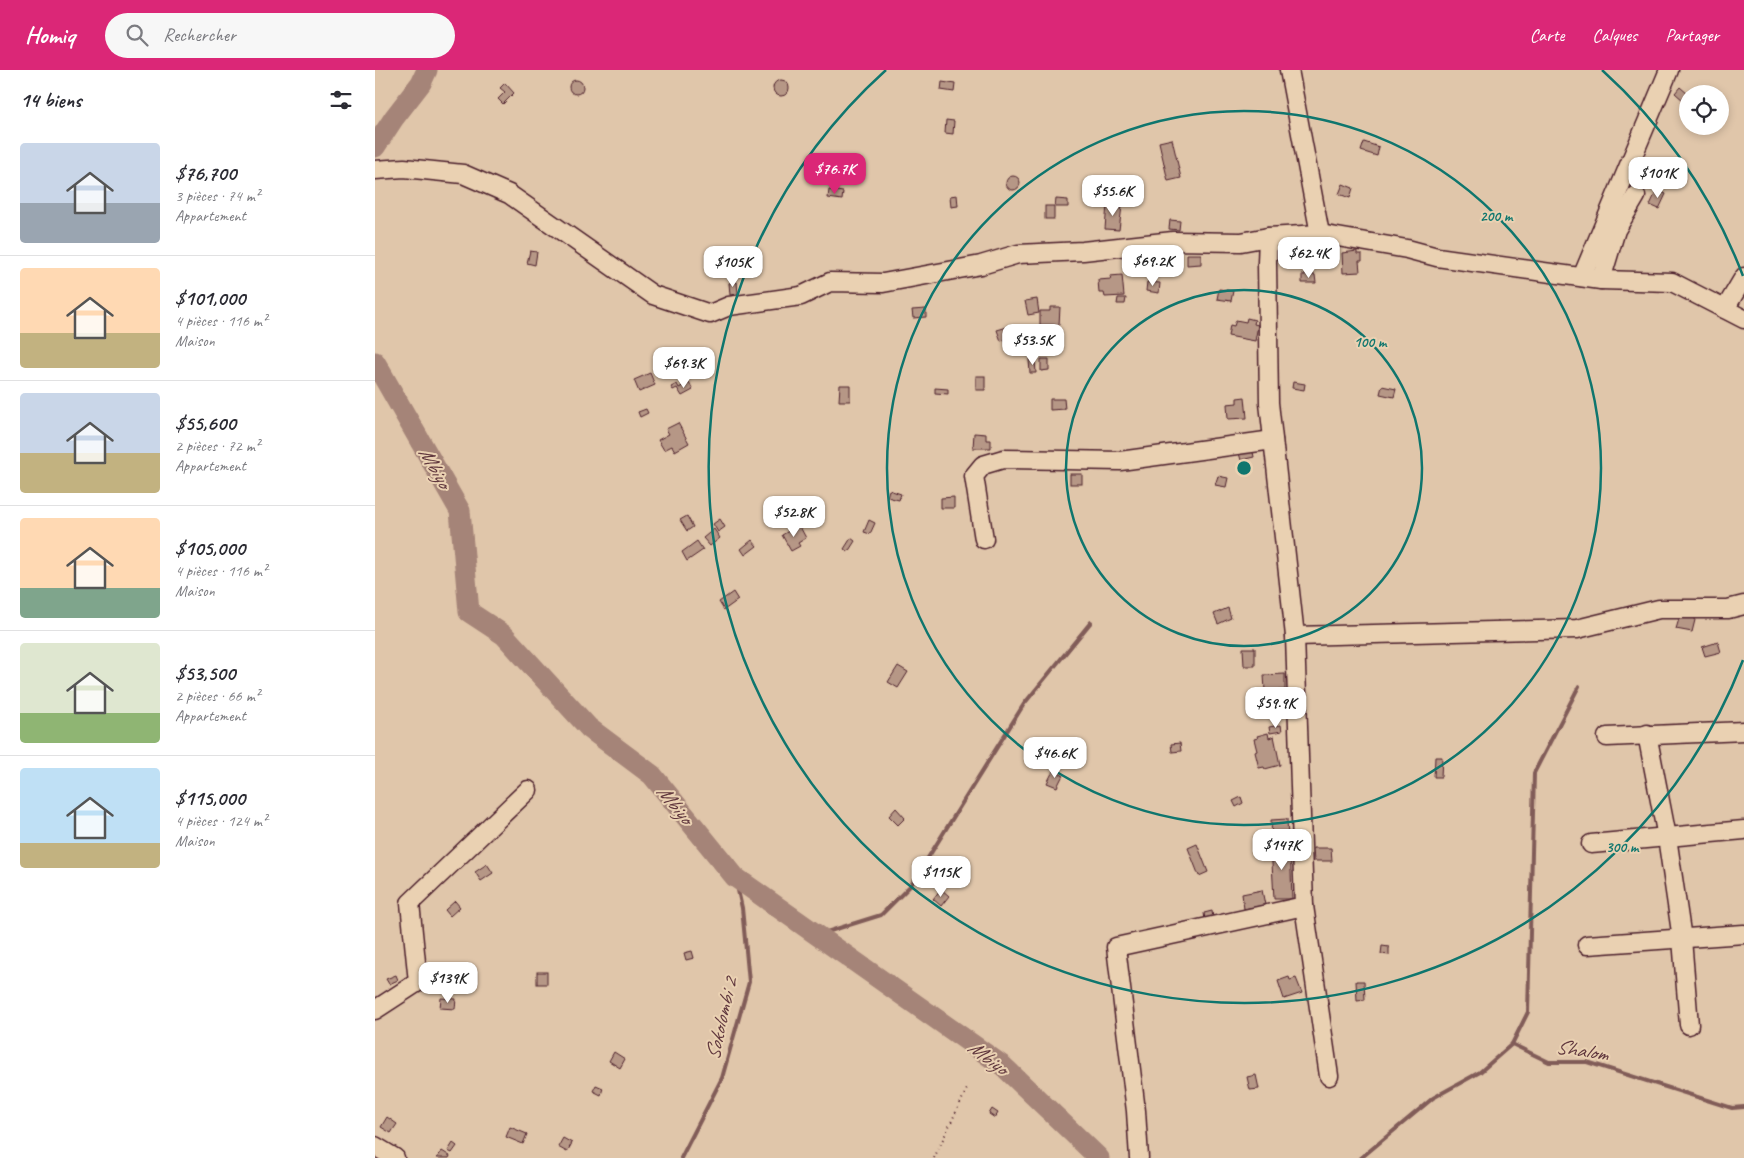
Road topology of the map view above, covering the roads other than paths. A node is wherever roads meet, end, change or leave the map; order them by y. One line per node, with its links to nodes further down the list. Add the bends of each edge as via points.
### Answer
1 (1289, 70): 5 (street)
2 (1669, 70): 7 (street)
3 (375, 170): 6 (street, via 404,168 463,174 509,194 653,295 710,314 729,306 801,296 830,282 883,283 981,265 1018,254 1173,241 1241,242)
4 (1637, 196): 9 (street, via 1615,230)
5 (1320, 234): 6 (street); 7 (street, via 1407,249 1437,258)
6 (1268, 238): 12 (street, via 1269,404)
7 (1582, 277): 9 (street)
8 (1744, 277): 10 (street)
9 (1601, 280): 10 (street, via 1672,282)
10 (1725, 309): 11 (street)
11 (1744, 319)
12 (1273, 440): 13 (street, via 1120,461 1003,459 983,465 975,476); 15 (street)
13 (983, 539)
14 (1744, 605): 15 (street, via 1728,609 1659,608 1577,629)
15 (1295, 636): 23 (street)
16 (1744, 731): 17 (street)
17 (1647, 734): 18 (street); 21 (street)
18 (1607, 737)
19 (528, 790): 27 (street, via 410,903 418,982)
20 (1744, 830): 21 (street)
21 (1667, 837): 22 (street); 25 (street)
22 (1591, 844)
23 (1304, 906): 29 (street); 32 (street, via 1116,947)
24 (1744, 934): 25 (street)
25 (1681, 939): 26 (street); 28 (street)
26 (1587, 945)
27 (375, 1010)
28 (1689, 1026)
29 (1329, 1076)
30 (375, 1146): 31 (street)
31 (395, 1158)
32 (1139, 1158)

